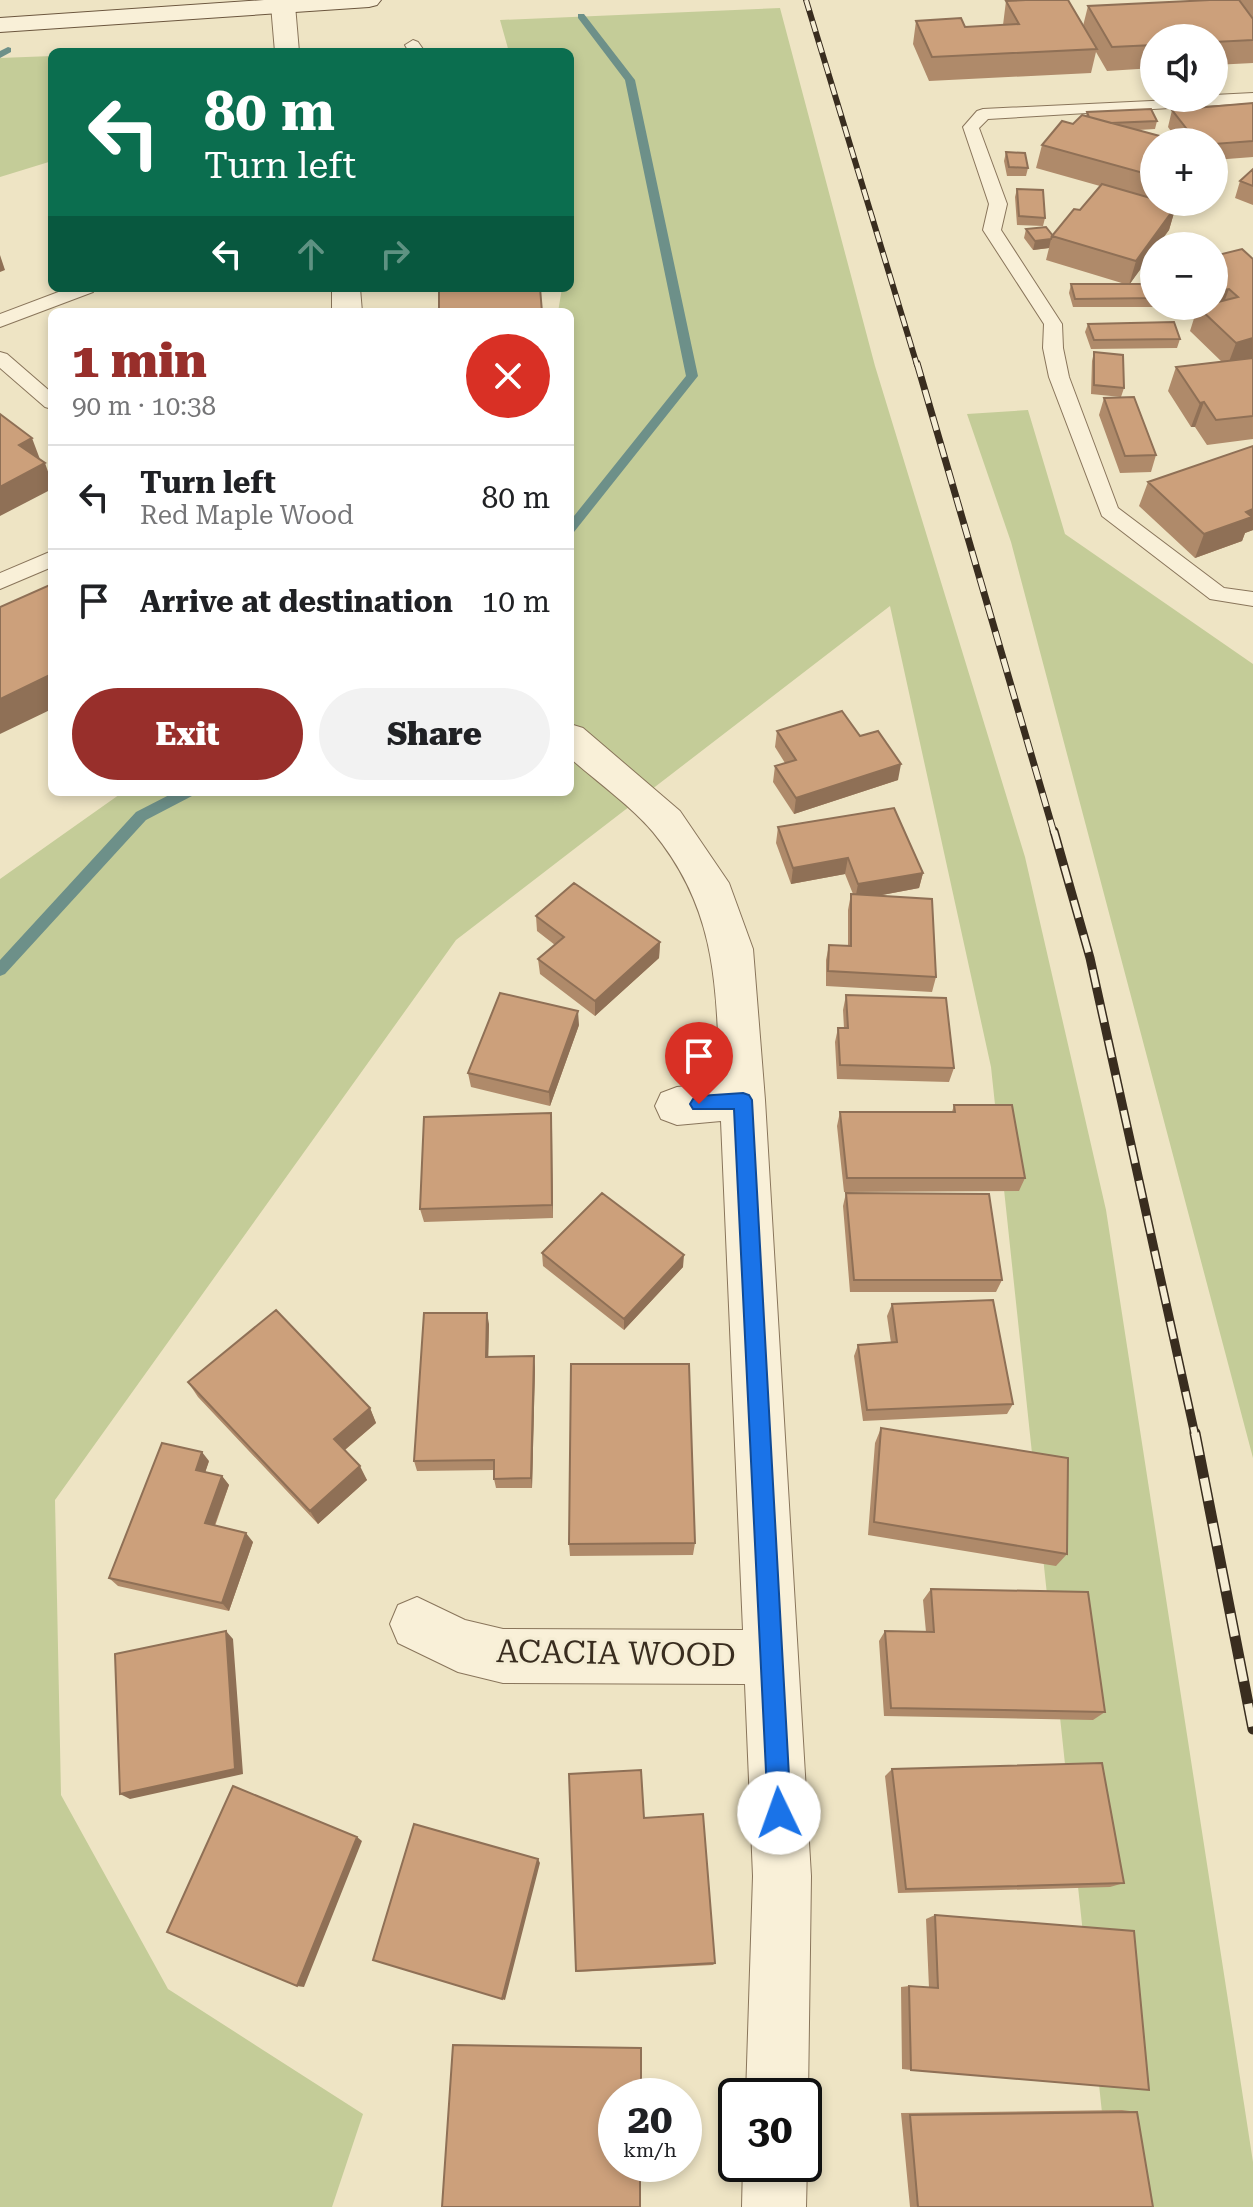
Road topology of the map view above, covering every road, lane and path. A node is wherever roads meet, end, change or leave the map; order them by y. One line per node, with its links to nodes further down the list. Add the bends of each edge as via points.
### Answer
1 (369, 0): 2 (street)
2 (283, 2): 3 (street); 4 (street)
3 (0, 25)
4 (287, 48)
5 (1253, 98): 12 (lane, via 983,114 971,127 998,204 992,230 1053,324 1059,377 1109,511 1218,594)
6 (76, 292): 7 (lane)
7 (0, 321)
8 (0, 358): 9 (lane)
9 (48, 400)
10 (48, 560): 11 (lane)
11 (0, 582)
12 (1253, 599)
13 (574, 740): 14 (street, via 666,821 709,883 732,949)
14 (743, 1100): 15 (street); 17 (street)
15 (677, 1106)
16 (417, 1624): 17 (street, ACACIA WOOD, via 458,1645 503,1656)
17 (772, 1657): 18 (street, via 782,1876)
18 (777, 2078)
19 (775, 2182): 20 (street)
20 (774, 2207)

